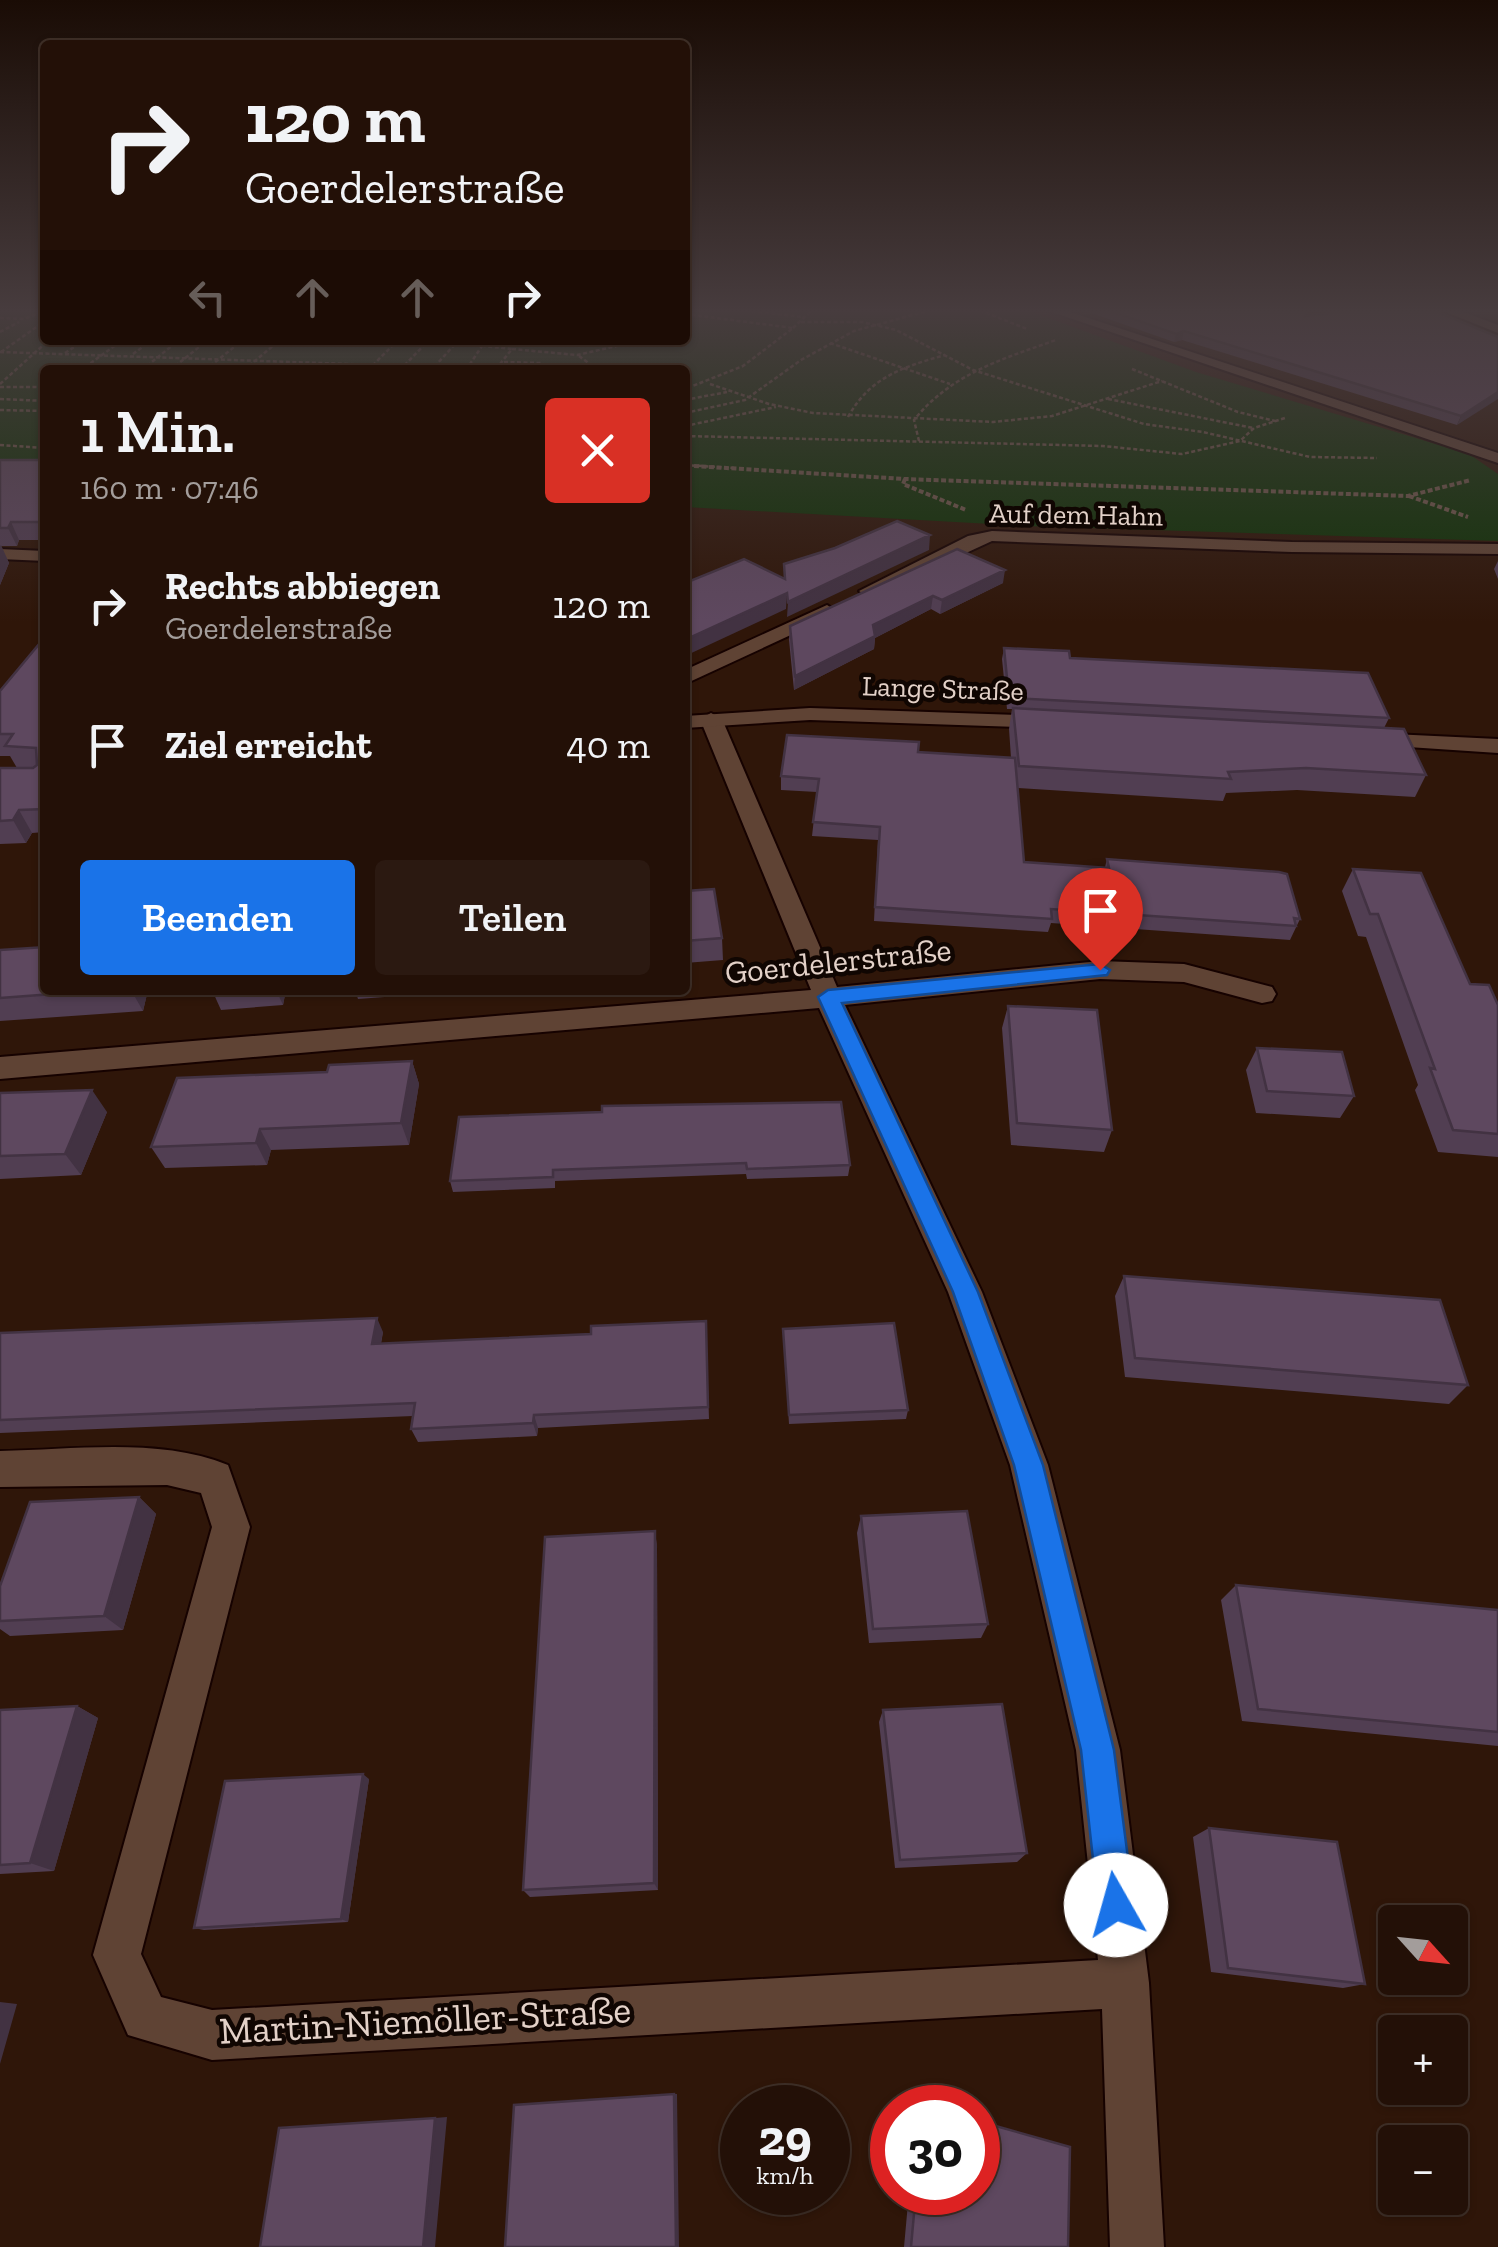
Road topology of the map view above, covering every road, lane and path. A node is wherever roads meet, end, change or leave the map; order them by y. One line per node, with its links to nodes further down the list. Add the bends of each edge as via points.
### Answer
1 (746, 413): 11 (path)
2 (822, 413): 9 (path)
3 (850, 413): 9 (path)
4 (919, 413): 10 (path)
5 (1056, 413): 10 (path, via 1030,420)
6 (1109, 413): 15 (path)
7 (1179, 413): 12 (path)
8 (1356, 413): 19 (street)
9 (848, 417): 10 (path)
10 (914, 420): 14 (path)
11 (690, 425)
12 (1254, 428)
13 (690, 436): 14 (path)
14 (918, 440): 15 (path, via 1182,454)
15 (1240, 440): 18 (path, via 1310,457)
16 (0, 445): 17 (path)
17 (40, 448)
18 (1378, 458)
19 (1498, 458)
20 (690, 465): 22 (path)
21 (1476, 478): 23 (path)
22 (905, 479): 23 (path); 25 (path, via 903,484 1007,528)
23 (1408, 496): 24 (path)
24 (1470, 518)
25 (1009, 536): 26 (street, Auf dem Hahn); 29 (street, Auf dem Hahn, via 974,540)
26 (1498, 549)
27 (0, 554): 28 (street)
28 (40, 556)
29 (690, 676)
30 (698, 720): 31 (street, Lange Straße, via 828,714); 35 (street)
31 (1070, 723)
32 (1342, 737): 33 (street)
33 (1498, 746)
34 (1262, 994): 35 (street, Goerdelerstraße, via 1184,973 1100,970)
35 (828, 997): 36 (street, Goerdelerstraße); 38 (street, via 966,1292 1028,1465 1098,1750)
36 (0, 1068)
37 (0, 1469): 38 (street, Martin-Niemöller-Straße, via 167,1467 215,1478 231,1527 117,1955 145,2018 212,2035)
38 (1125, 1983): 39 (street)
39 (1138, 2247)

